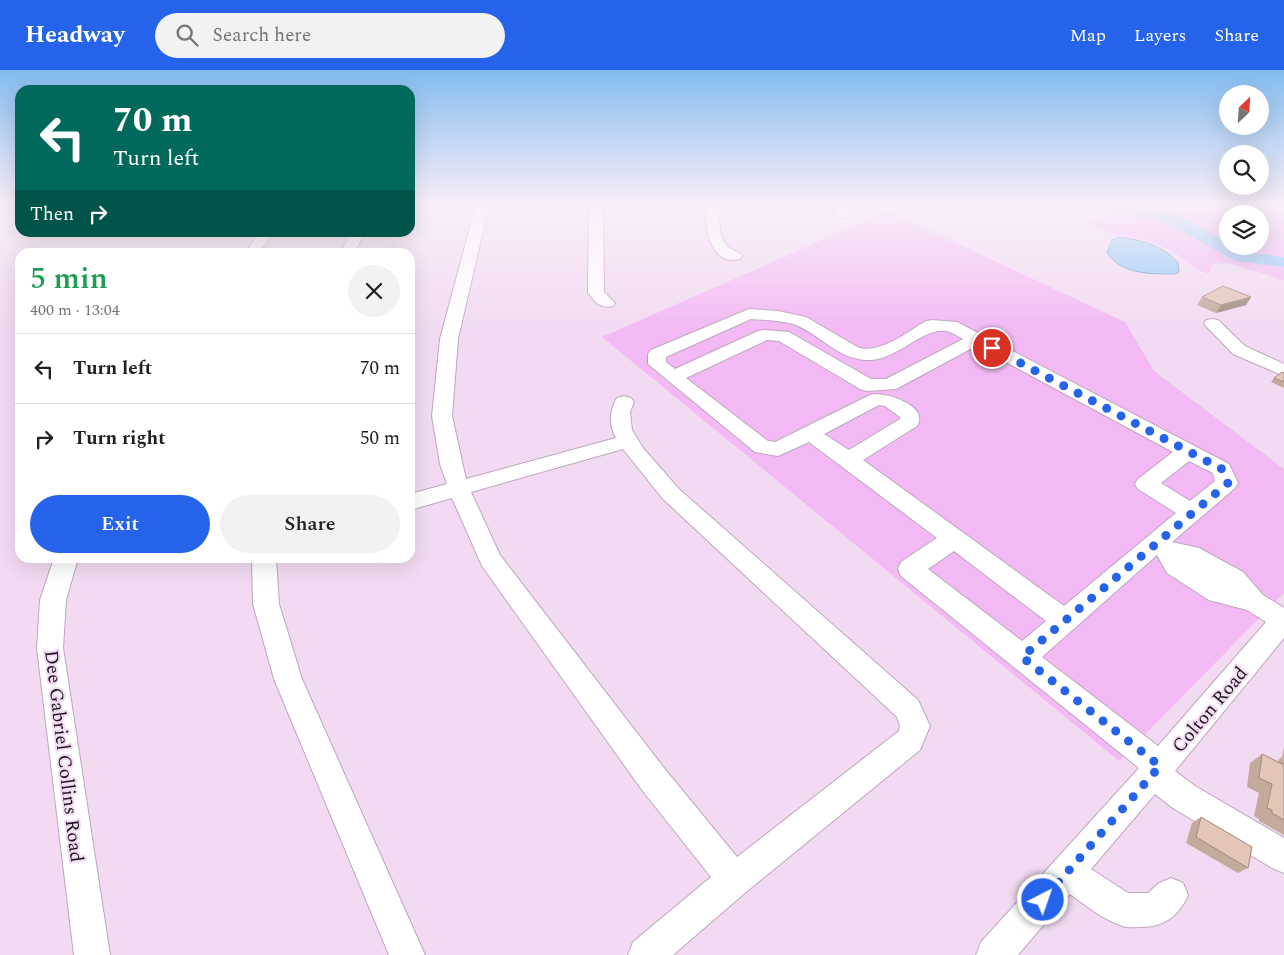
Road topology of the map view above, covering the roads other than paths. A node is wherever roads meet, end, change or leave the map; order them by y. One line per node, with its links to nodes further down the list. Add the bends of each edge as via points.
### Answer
1 (472, 246): 20 (street, via 449,338 442,416)
2 (596, 246): 5 (street, via 596,292)
3 (720, 246): 4 (street)
4 (735, 256)
5 (608, 303)
6 (1212, 324): 12 (street, via 1239,350)
7 (814, 329): 9 (street); 10 (street, via 853,352); 13 (street, via 800,321 749,314 657,354 657,364)
8 (976, 339): 10 (street, via 951,326 932,325 880,354); 14 (street); 18 (street)
9 (790, 340): 11 (street); 13 (street, via 783,336 764,335)
10 (866, 355): 11 (street)
11 (840, 370): 14 (street)
12 (1284, 371)
13 (673, 377): 16 (street, via 762,447 778,449)
14 (880, 392): 16 (street, via 877,399); 19 (street, via 910,415 910,422)
15 (624, 402): 17 (street, via 620,412 622,430)
16 (810, 433): 19 (street)
17 (628, 442): 20 (street); 33 (street, via 671,494 908,709 915,726 910,740)
18 (1188, 452): 22 (street, via 1222,469 1228,483); 22 (street, via 1146,484)
19 (848, 460): 23 (street)
20 (459, 489): 21 (street); 33 (street, via 490,560 653,779)
21 (415, 501)
22 (1192, 513): 24 (street)
23 (954, 539): 27 (street); 29 (street, via 910,569)
24 (1162, 546): 27 (street); 28 (street, via 1176,566 1218,593 1254,602)
25 (64, 563): 35 (street, Dee Gabriel Collins Road, via 53,600 50,648)
26 (264, 563): 36 (street, via 266,604 288,679)
27 (1065, 620): 29 (street)
28 (1284, 620): 30 (street, Colton Road)
29 (1022, 657): 30 (street)
30 (1157, 770): 31 (street, via 1192,802); 32 (street, Colton Road)
31 (1284, 856)
32 (1067, 872): 34 (street, via 1125,910 1154,910); 38 (street, Colton Road)
33 (734, 880): 37 (street)
34 (1171, 895)
35 (92, 955)
36 (406, 955)
37 (646, 955)
38 (994, 955)

